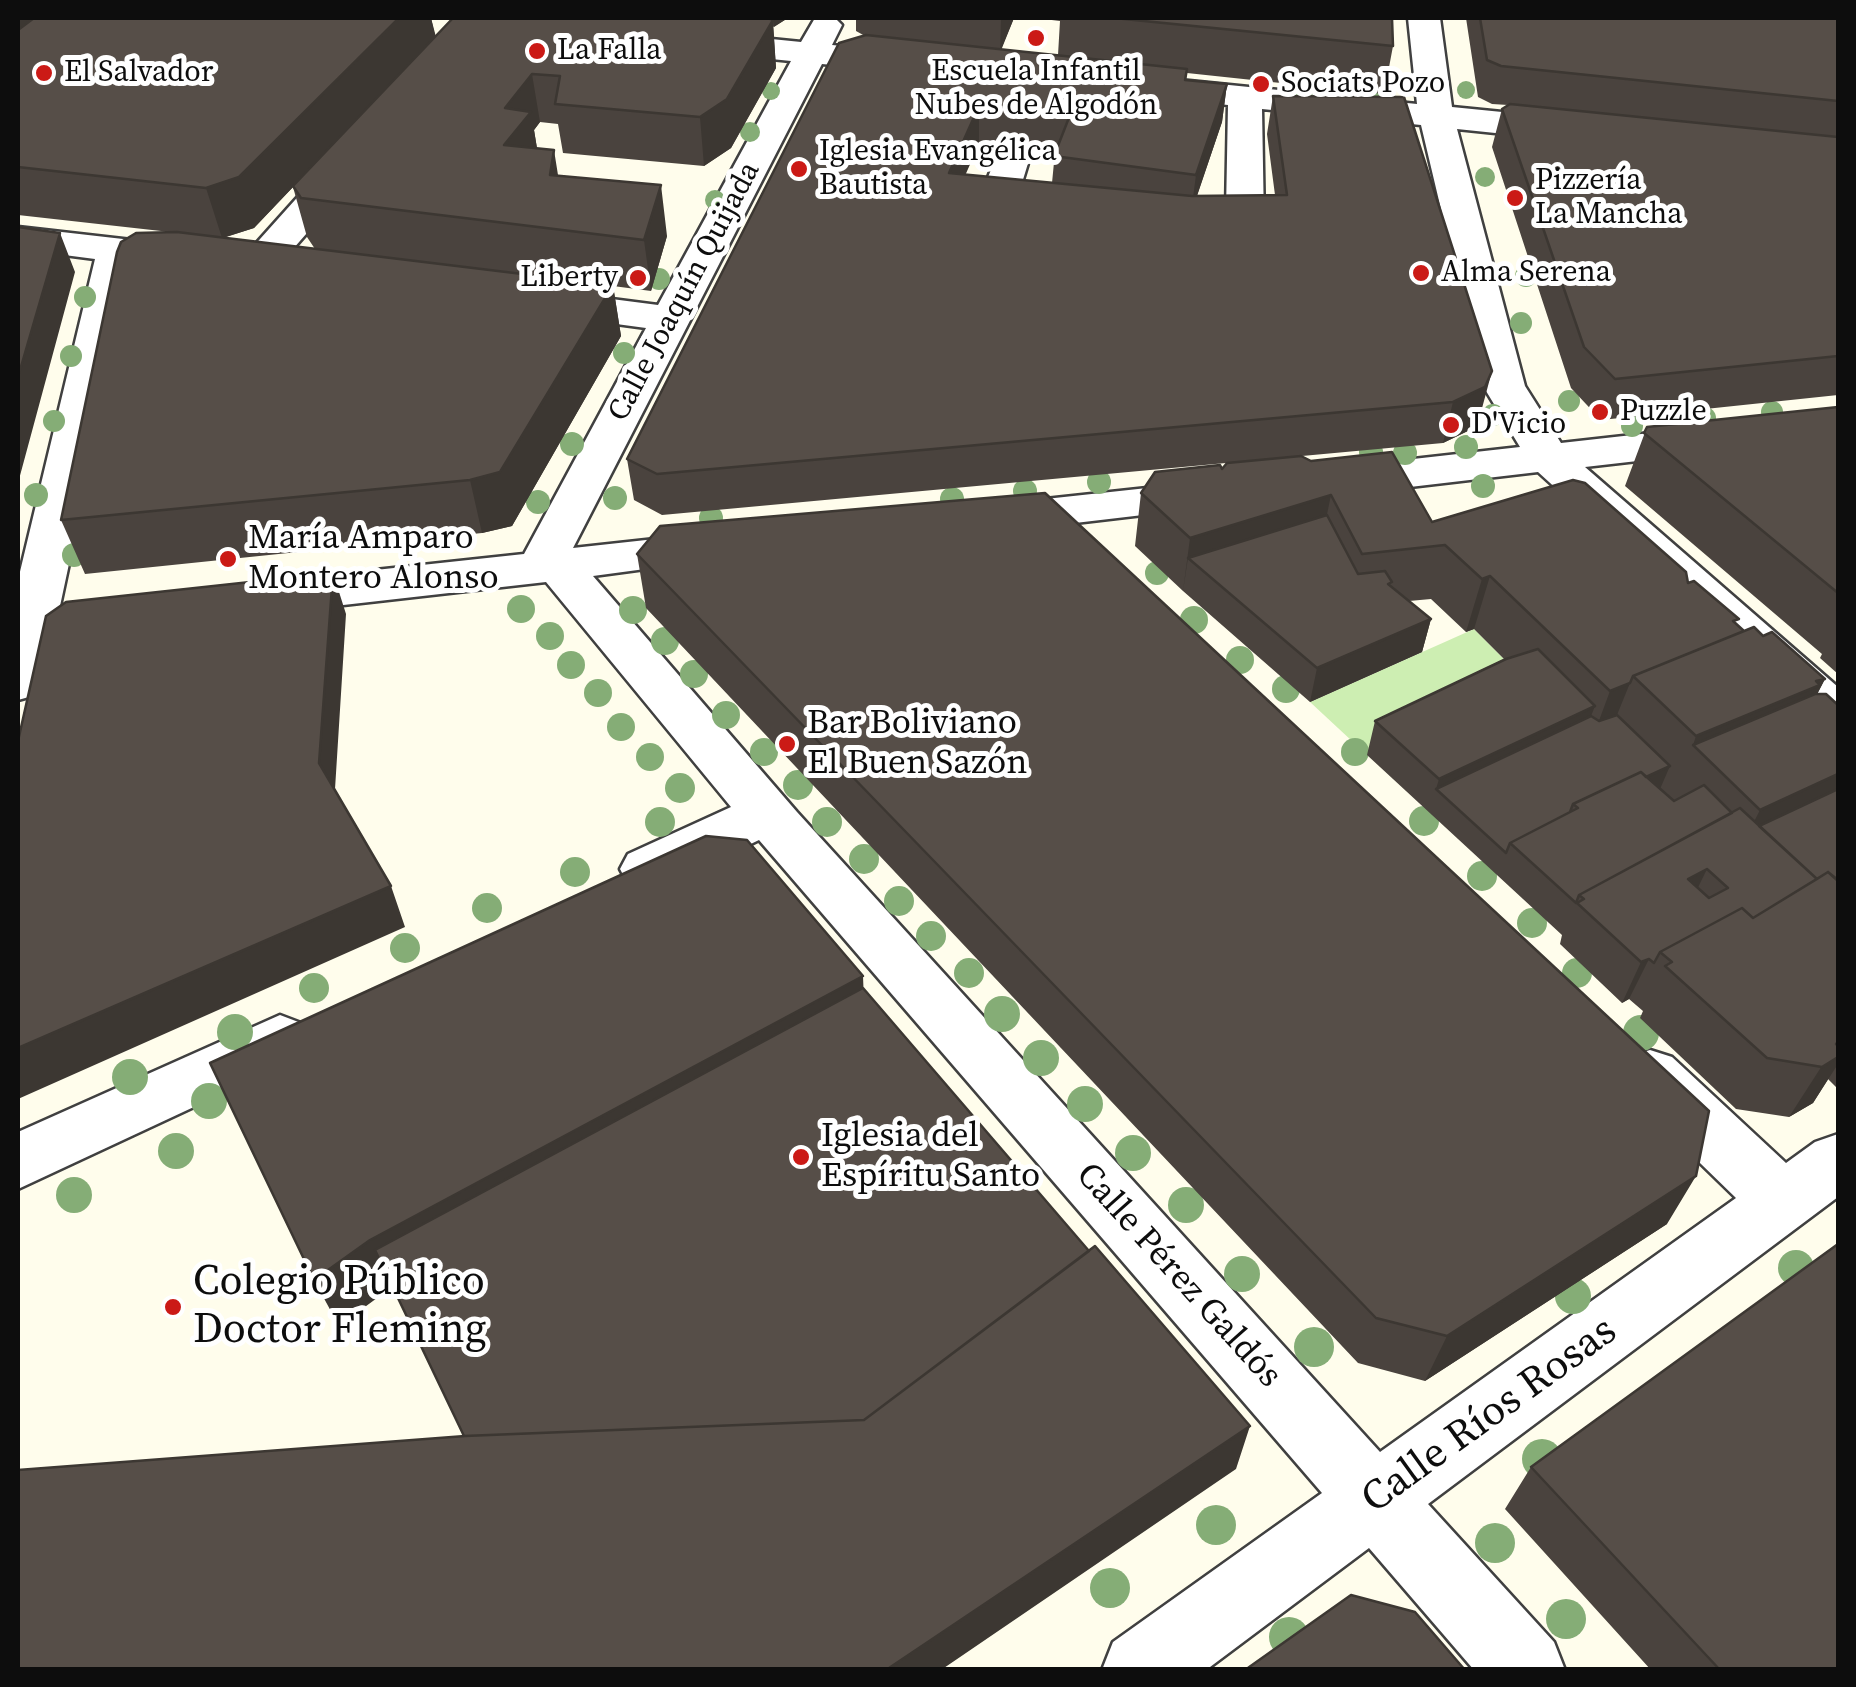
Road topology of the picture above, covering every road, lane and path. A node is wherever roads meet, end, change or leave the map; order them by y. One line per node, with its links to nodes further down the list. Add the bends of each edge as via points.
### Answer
1 (1424, 18): 7 (street)
2 (821, 35): 3 (street); 4 (street); 18 (street, Calle Joaquín Quijada)
3 (665, 38)
4 (939, 65)
5 (1111, 83): 6 (street)
6 (1244, 97): 7 (street); 12 (street, via 1245,223)
7 (1436, 116): 9 (street); 20 (street, via 1504,386)
8 (377, 132): 15 (street)
9 (1607, 134)
10 (1011, 160): 11 (street, via 996,204)
11 (1086, 214)
12 (1157, 221)
13 (18, 238): 14 (street)
14 (116, 250): 15 (street); 28 (street)
15 (257, 266): 16 (street)
16 (296, 272)
17 (513, 299): 18 (street)
18 (671, 319): 25 (street, Calle Joaquín Quijada)
19 (1838, 425): 20 (street)
20 (1549, 458): 21 (street); 30 (street)
21 (1056, 512): 22 (street); 24 (street)
22 (957, 522)
23 (760, 543): 25 (street)
24 (1099, 553)
25 (549, 566): 26 (street); 31 (street, Calle Pérez Galdós)
26 (226, 603)
27 (167, 610): 28 (street)
28 (24, 626): 29 (street)
29 (18, 683)
30 (1838, 714)
31 (768, 812): 32 (street); 38 (street, Calle Pérez Galdós)
32 (592, 894)
33 (323, 1020): 35 (street)
34 (1612, 1040): 37 (street)
35 (18, 1162)
36 (1838, 1162): 37 (street, Calle Ríos Rosas)
37 (1782, 1201): 38 (street, Calle Ríos Rosas)
38 (1376, 1499): 39 (street, Calle Ríos Rosas); 40 (street, Calle Pérez Galdós)
39 (1141, 1670)
40 (1526, 1670)

